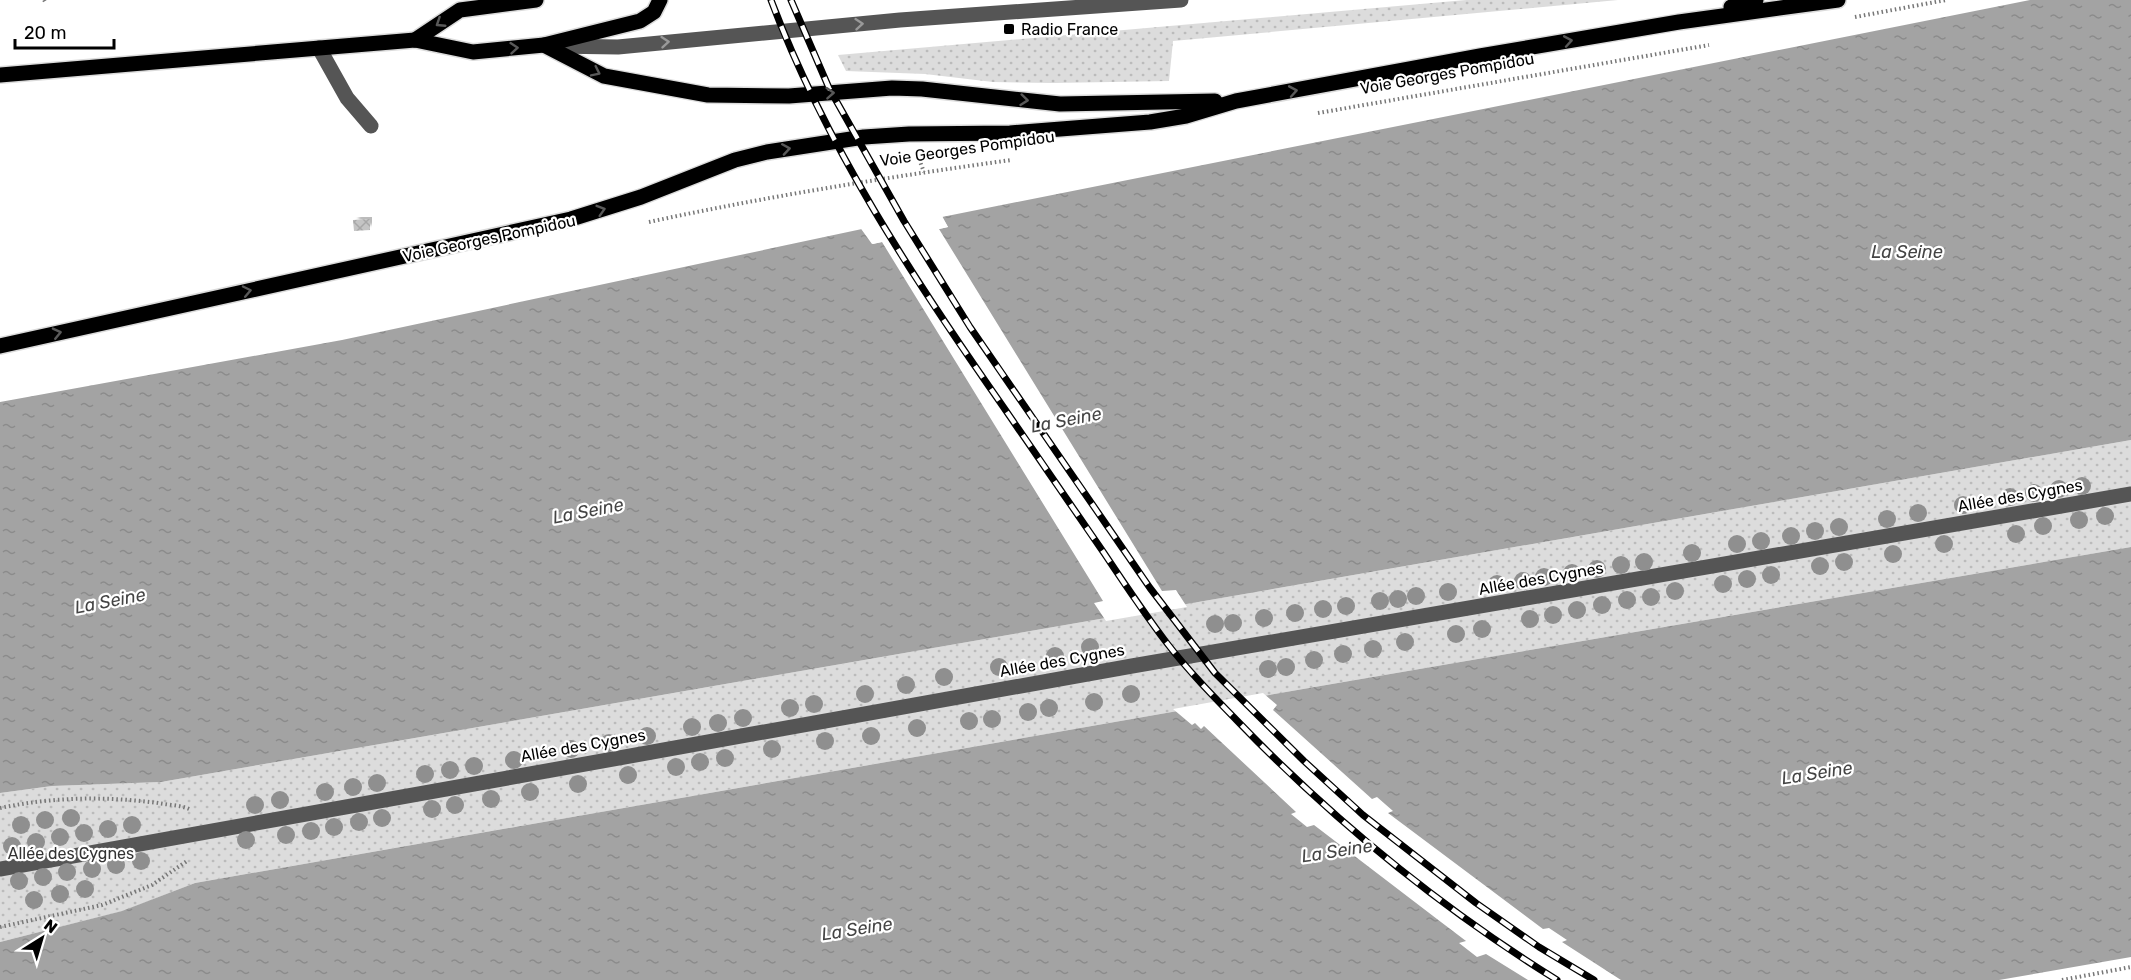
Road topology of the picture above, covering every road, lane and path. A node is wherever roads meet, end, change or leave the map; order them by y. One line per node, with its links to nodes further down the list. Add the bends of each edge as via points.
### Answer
1 (536, 0): 9 (main road, one-way to 9, via 459,10)
2 (660, 0): 11 (main road, via 654,12 640,21)
3 (1181, 0): 11 (street, one-way to 3, via 618,47 900,20)
4 (1756, 0): 8 (main road)
5 (1838, 0): 8 (main road, Voie Georges Pompidou)
6 (1946, 0): 7 (path)
7 (1844, 20)
8 (1679, 22): 14 (main road, Voie Georges Pompidou, one-way to 8)
9 (414, 40): 11 (main road, one-way to 11, via 473,52); 12 (main road)
10 (1719, 43): 15 (path, Voie Georges Pompidou)
11 (544, 45): 14 (main road, one-way to 14, via 604,76 708,96 789,96 892,88 1060,104)
12 (319, 48): 13 (main road); 16 (street, via 346,98)
13 (0, 75)
14 (1236, 101): 19 (main road, Voie Georges Pompidou, one-way to 14, via 571,219 767,152 864,137 1010,134 1103,127 1186,116)
15 (1309, 115)
16 (371, 126)
17 (1017, 159): 18 (path, Voie Georges Pompidou, via 733,204)
18 (640, 224)
19 (0, 346)
20 (2131, 494): 21 (street, Allée des Cygnes, via 1120,668)
21 (0, 868)
22 (2131, 967): 23 (path)
23 (2062, 980)

